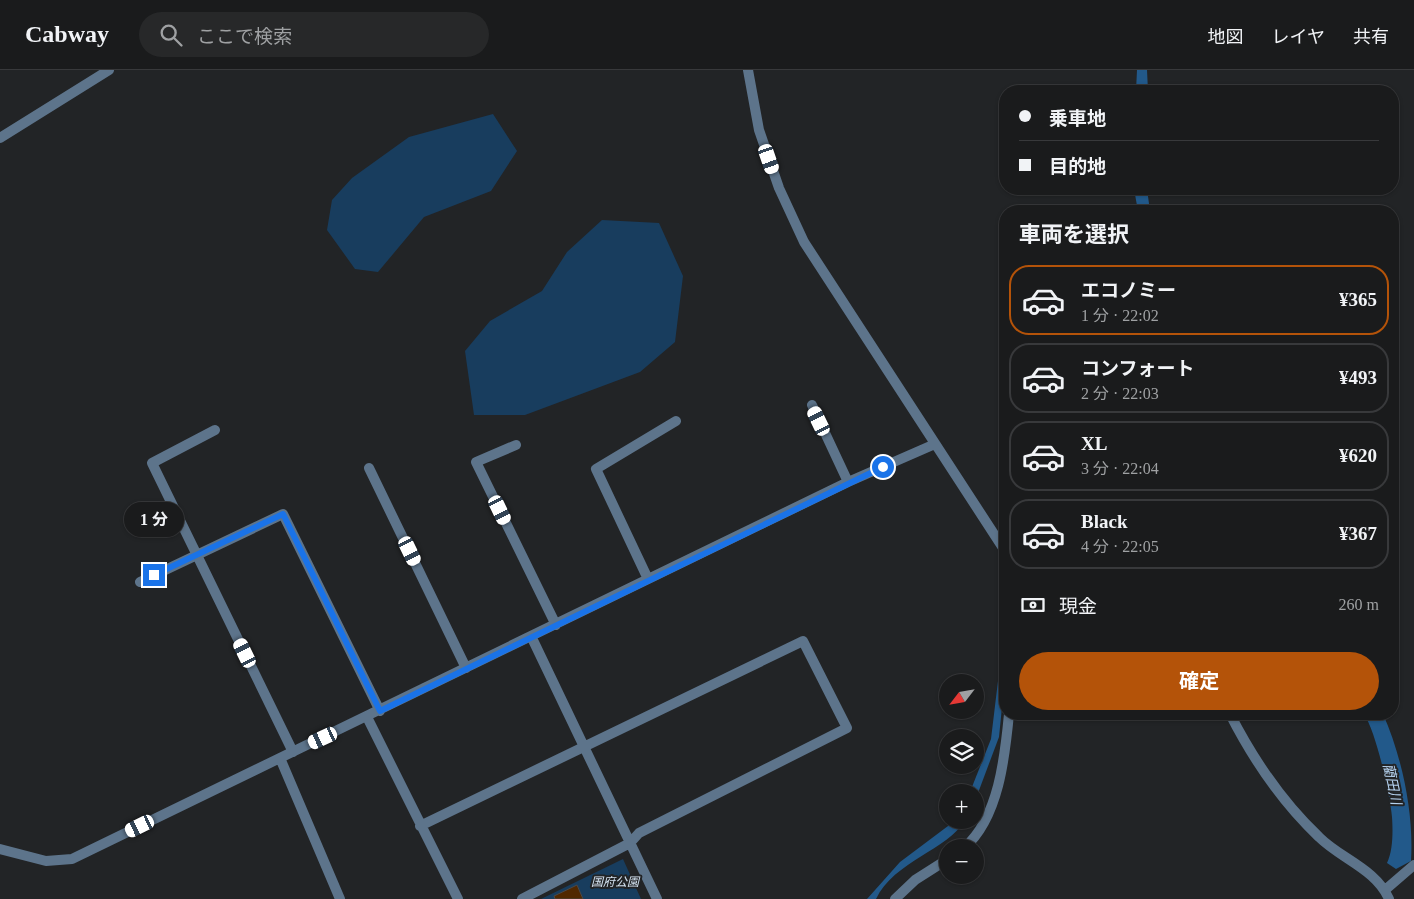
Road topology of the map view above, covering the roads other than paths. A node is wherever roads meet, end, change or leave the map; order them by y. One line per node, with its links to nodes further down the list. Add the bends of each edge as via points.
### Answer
1 (109, 70): 3 (street)
2 (748, 70): 7 (street, via 759,130 779,188 804,242)
3 (0, 138)
4 (812, 406): 10 (street)
5 (676, 421): 13 (street, via 596,469)
6 (214, 430): 12 (street, via 152,464)
7 (935, 444): 10 (street); 11 (street)
8 (516, 445): 15 (street, via 476,462)
9 (369, 468): 17 (street)
10 (848, 482): 13 (street)
11 (999, 542)
12 (196, 554): 14 (street); 18 (street, via 283,514); 23 (street)
13 (648, 579): 15 (street)
14 (140, 582)
15 (556, 625): 16 (street)
16 (531, 636): 17 (street); 22 (street)
17 (466, 668): 18 (street)
18 (380, 711): 19 (street)
19 (367, 717): 23 (street); 25 (street)
20 (1009, 720): 26 (street, via 996,793)
21 (1234, 720): 31 (street, via 1269,778 1297,814 1338,853 1368,872)
22 (584, 747): 25 (street); 27 (street); 27 (street, via 803,641 847,728 638,834)
23 (293, 752): 24 (street)
24 (280, 758): 28 (street, via 72,859 46,862); 32 (street)
25 (420, 826): 33 (street)
26 (972, 839)
27 (630, 843): 34 (street); 35 (street)
28 (0, 849)
29 (939, 865): 36 (street, via 915,880)
30 (1414, 865): 31 (street)
31 (1387, 894)
32 (340, 899)
33 (458, 899)
34 (522, 899)
35 (657, 899)
36 (895, 899)

